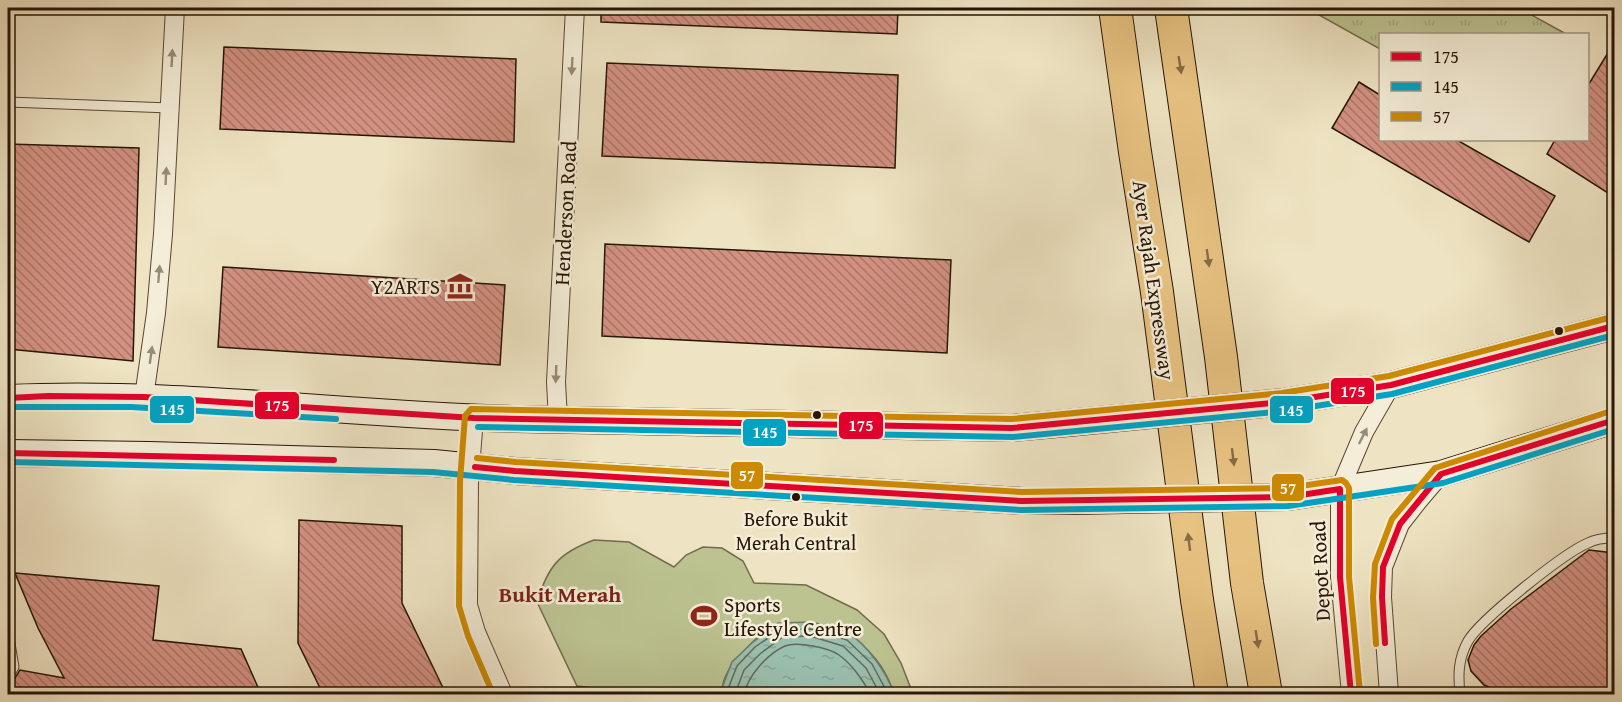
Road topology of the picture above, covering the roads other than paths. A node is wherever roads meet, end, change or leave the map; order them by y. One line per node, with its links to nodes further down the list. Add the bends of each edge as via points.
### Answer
1 (175, 8): 6 (street, one-way to 1)
2 (575, 8): 12 (street, Henderson Road, one-way to 12, via 556,382)
3 (1115, 8): 22 (highway, Ayer Rajah Expressway, one-way to 3)
4 (1171, 8): 23 (highway, one-way to 23, via 1221,357 1247,583)
5 (8, 102): 6 (lane)
6 (170, 108): 9 (street, one-way to 6, via 156,313)
7 (1614, 326): 8 (main road)
8 (1391, 385): 12 (main road, bridge, via 1283,402 1012,428); 17 (street, Depot Road, one-way to 8, via 1360,441)
9 (144, 397): 10 (main road); 11 (main road)
10 (8, 398)
11 (474, 418): 12 (main road); 15 (street)
12 (558, 419)
13 (1614, 420): 16 (main road)
14 (8, 453): 15 (main road)
15 (470, 466): 17 (main road, bridge, via 1022,501 1288,497); 21 (street, via 468,605)
16 (1441, 474): 17 (main road); 25 (street, via 1401,524 1383,567)
17 (1340, 489): 24 (street, Depot Road, via 1340,577)
18 (1614, 537): 26 (lane, via 1588,542 1567,555 1486,619 1468,641 1457,669)
19 (8, 632): 20 (lane, via 14,667)
20 (8, 676)
21 (503, 694)
22 (1212, 694)
23 (1266, 694)
24 (1352, 694)
25 (1389, 694)
26 (1460, 694)

